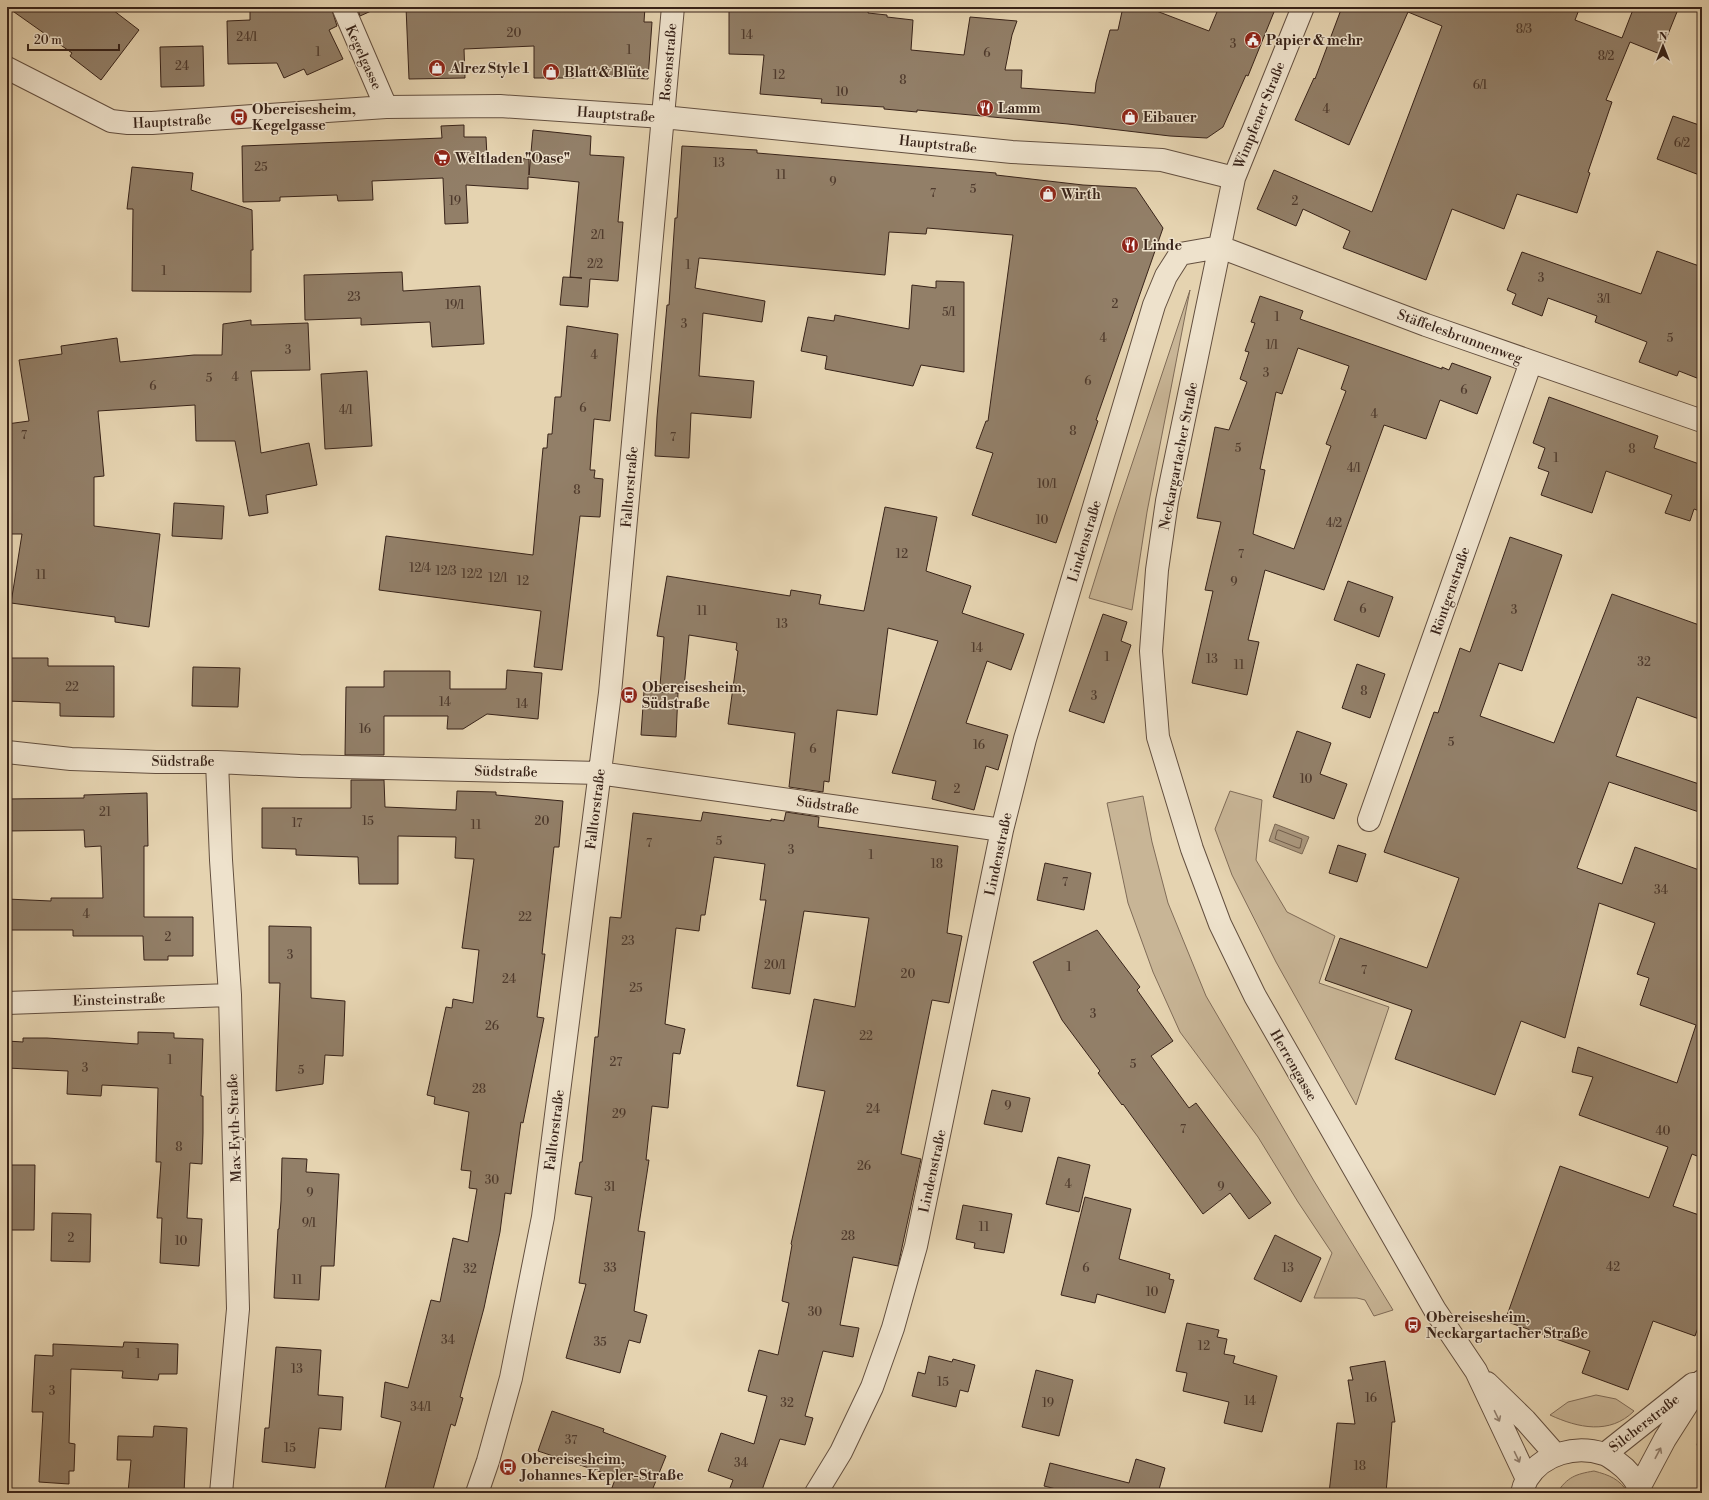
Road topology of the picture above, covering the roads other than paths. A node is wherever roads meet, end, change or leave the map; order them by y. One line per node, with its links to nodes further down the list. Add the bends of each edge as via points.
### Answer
1 (342, 7): 5 (street, Kegelgasse)
2 (673, 7): 6 (street, Rosenstraße)
3 (1303, 7): 7 (street, Wimpfener Straße)
4 (7, 68): 5 (street, Hauptstraße, via 111,121 128,123)
5 (386, 107): 6 (street, Hauptstraße, via 500,106)
6 (663, 117): 7 (street, Hauptstraße, via 1012,152 1162,160); 14 (street, Falltorstraße, via 610,693)
7 (1234, 178): 8 (street, Neckargartacher Straße)
8 (1220, 247): 9 (street, Stäffelesbrunnenweg); 11 (street, Neckargartacher Straße, via 1167,501 1157,570 1151,651); 16 (street, Lindenstraße, via 1180,254 1166,276 1154,305 1025,739)
9 (1531, 362): 10 (street, Stäffelesbrunnenweg); 15 (street, Röntgenstraße)
10 (1702, 421)
11 (1158, 737): 19 (street, Herrengasse, via 1197,864 1220,924 1254,996 1435,1310)
12 (7, 752): 13 (street, Südstraße, via 71,758)
13 (217, 762): 14 (street, Südstraße); 17 (street, Max-Eyth-Straße)
14 (599, 773): 16 (street, Südstraße); 27 (street, Falltorstraße, via 543,1217 511,1378)
15 (1368, 820)
16 (1002, 830): 28 (street, Lindenstraße, via 916,1246 893,1328 872,1387 841,1452)
17 (230, 995): 18 (street, Einsteinstraße); 26 (street, Max-Eyth-Straße, via 238,1309)
18 (7, 1003)
19 (1476, 1371): 22 (street); 24 (street, one-way to 24)
20 (1702, 1377): 23 (street, Silcherstraße)
21 (1702, 1381): 25 (street, Silcherstraße, one-way to 21, via 1666,1439)
22 (1555, 1454): 23 (street, via 1580,1449); 24 (street, via 1540,1464)
23 (1605, 1454): 25 (street, via 1625,1468)
24 (1524, 1486)
25 (1640, 1490)
26 (221, 1493)
27 (477, 1493)
28 (816, 1493)

